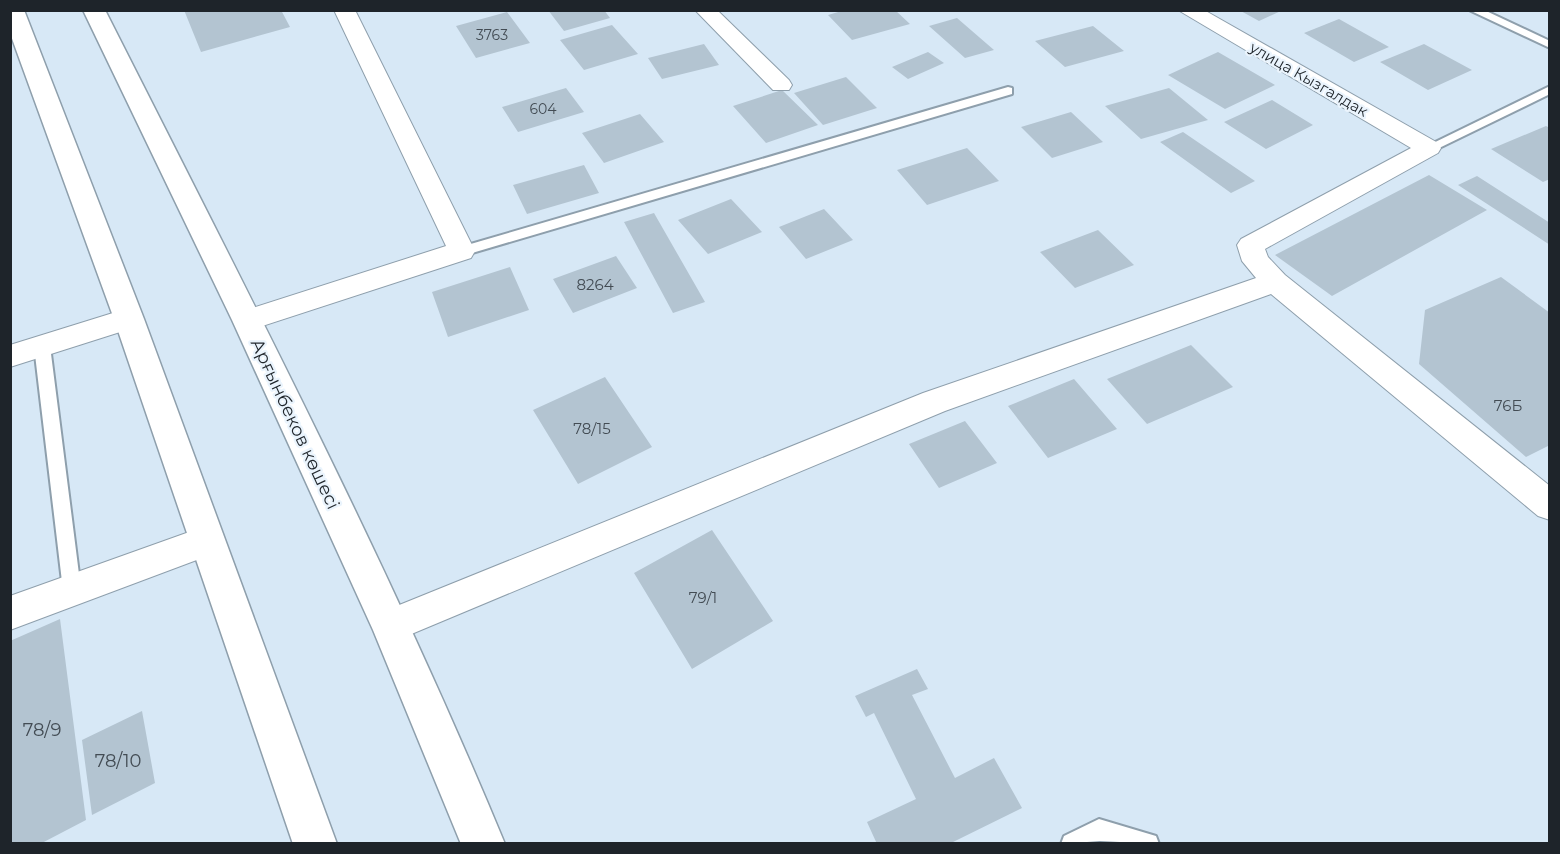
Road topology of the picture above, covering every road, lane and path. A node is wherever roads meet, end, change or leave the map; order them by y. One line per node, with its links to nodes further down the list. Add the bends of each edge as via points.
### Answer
1 (13, 10): 14 (main road)
2 (94, 10): 15 (main road, Арғынбеков көшесі)
3 (344, 10): 12 (street)
4 (705, 10): 8 (street)
5 (1188, 10): 11 (street, улица Кызгалдак)
6 (1474, 10): 7 (lane)
7 (1550, 45)
8 (782, 85)
9 (1550, 89): 11 (lane)
10 (1008, 91): 12 (lane)
11 (1430, 148): 13 (street, via 1250,245 1256,261)
12 (462, 250): 15 (street)
13 (1275, 282): 18 (street); 22 (street, via 934,402)
14 (129, 319): 16 (street); 19 (main road)
15 (247, 320): 22 (main road, Арғынбеков көшесі)
16 (42, 346): 17 (street); 20 (lane)
17 (10, 356)
18 (1550, 506)
19 (206, 541): 20 (street); 23 (main road)
20 (72, 590): 21 (street)
21 (10, 613)
22 (390, 626): 24 (main road, Арғынбеков көшесі)
23 (315, 843)
24 (483, 843)
25 (1072, 843): 26 (lane, via 1099,830)
26 (1148, 843)

